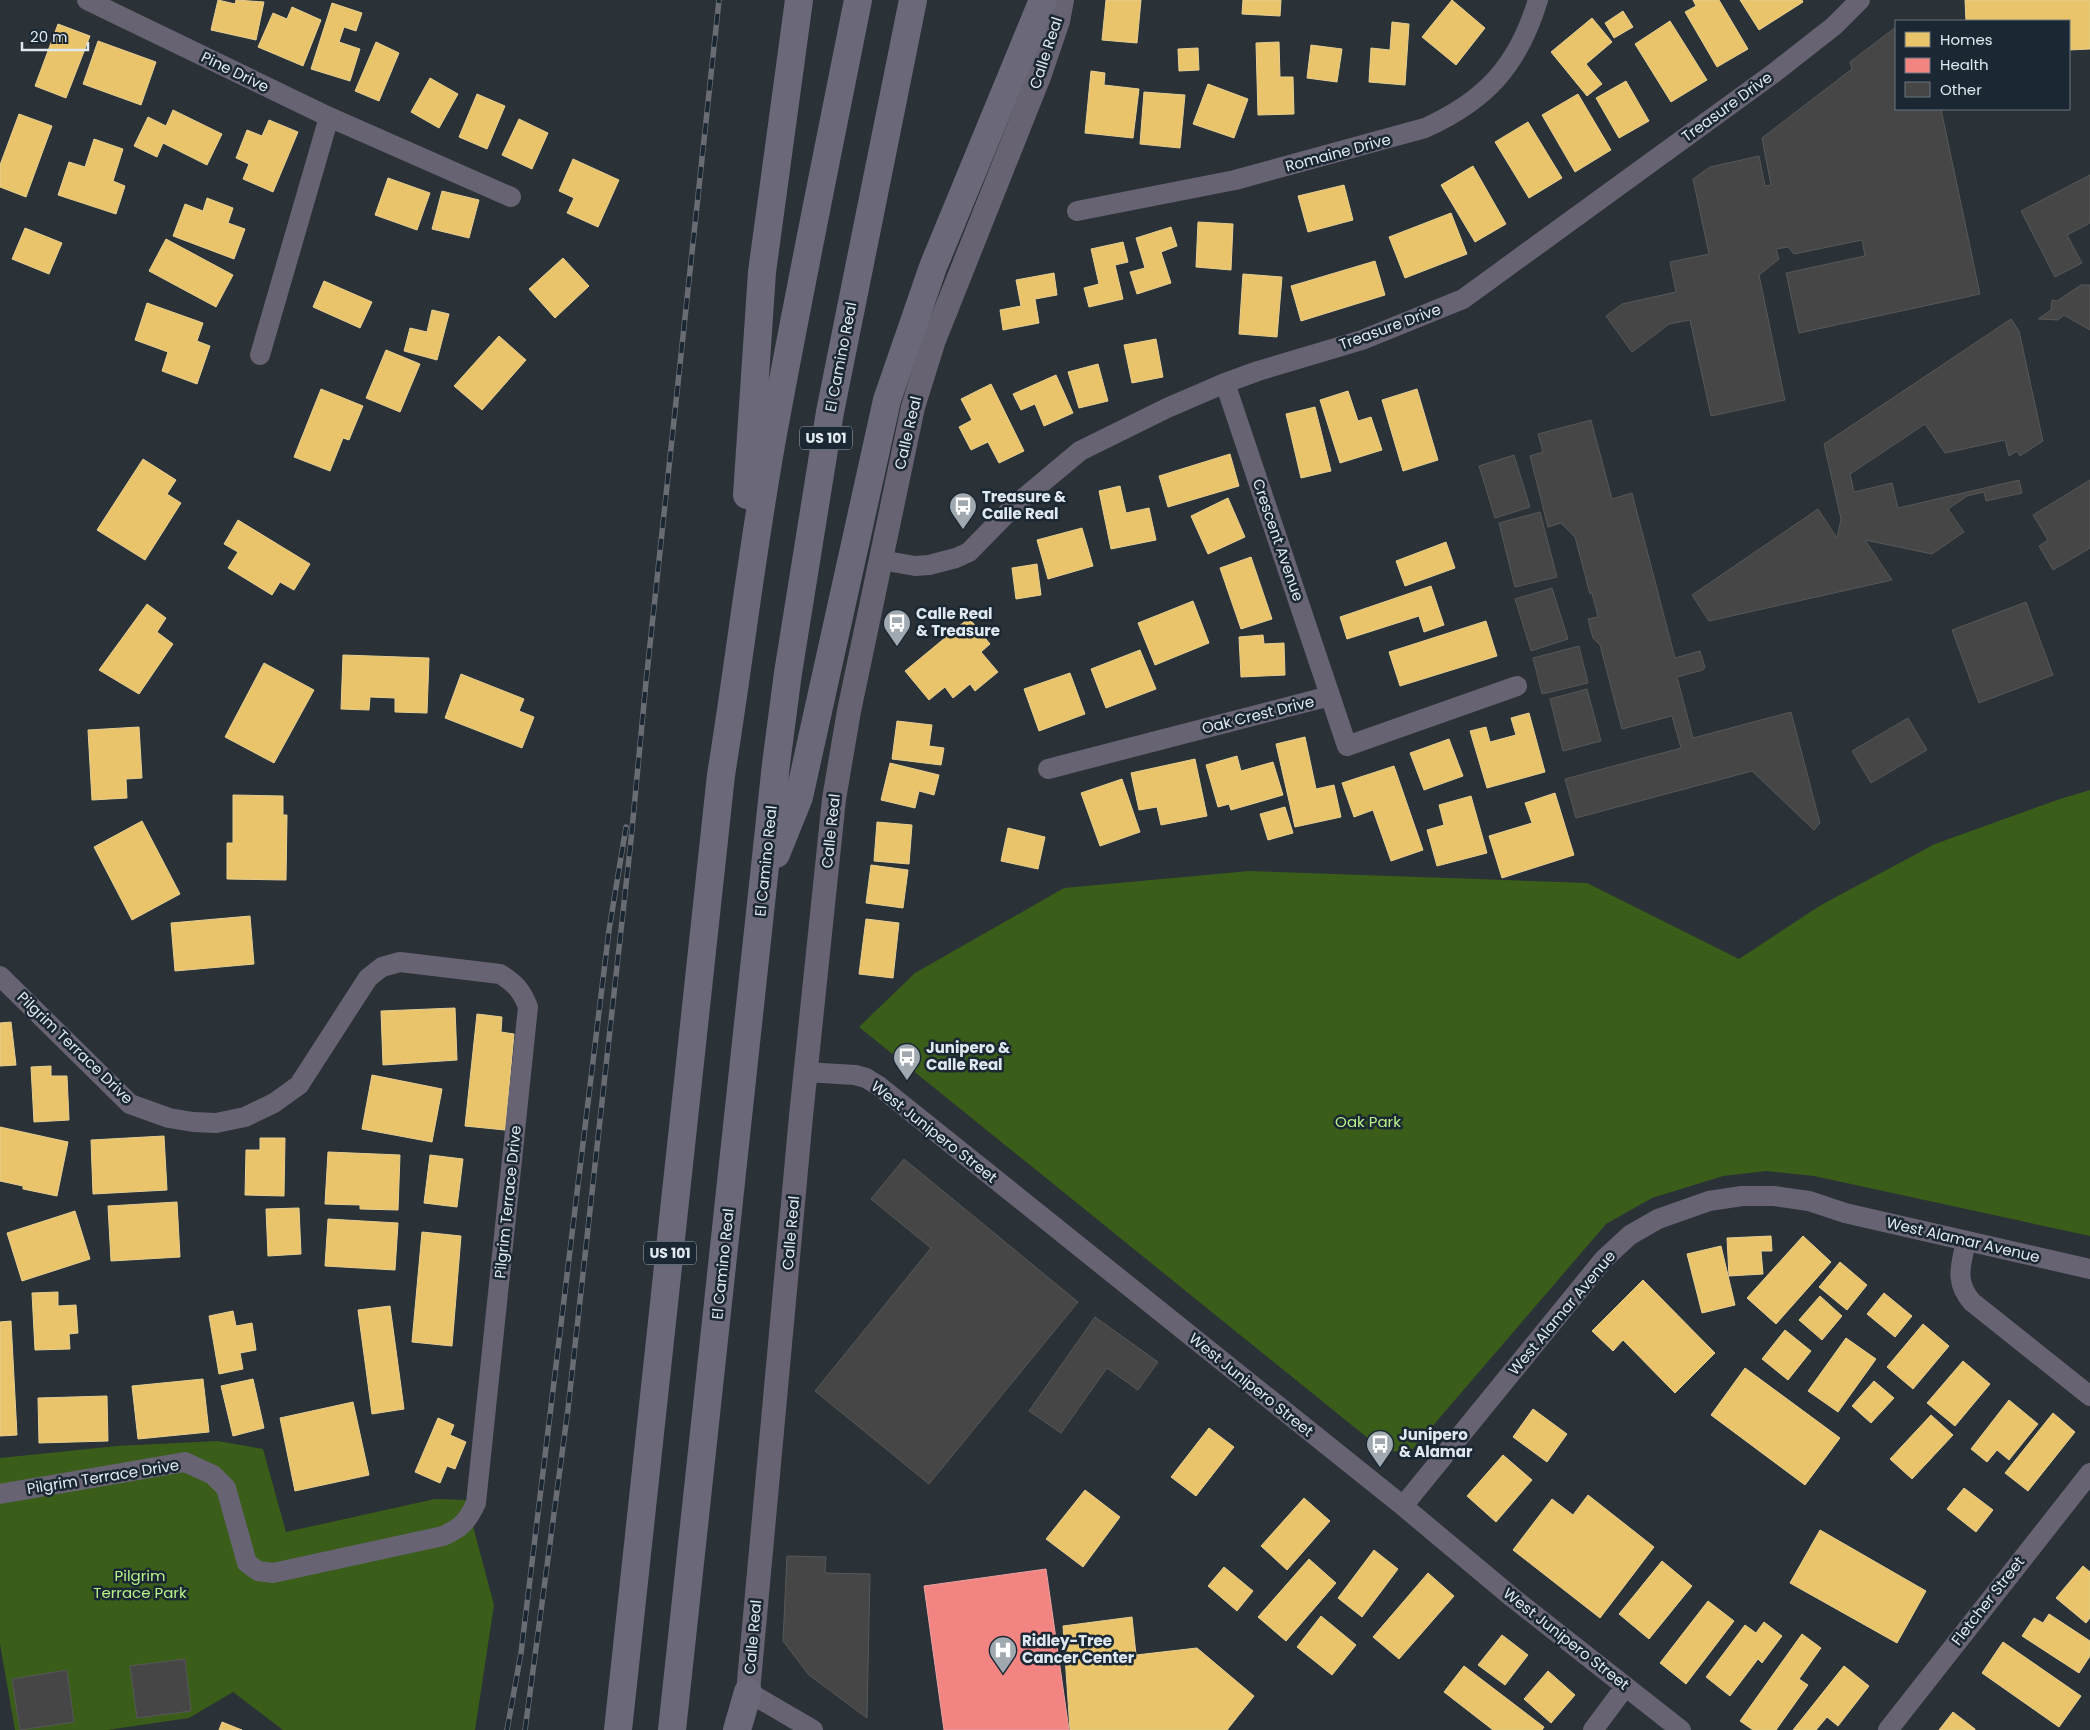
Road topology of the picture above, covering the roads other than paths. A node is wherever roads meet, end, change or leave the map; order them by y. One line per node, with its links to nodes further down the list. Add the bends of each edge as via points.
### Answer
1 (87, 0): 9 (street, Pine Drive)
2 (799, 0): 18 (highway, via 762,272 747,499)
3 (858, 0): 18 (highway, US 101, via 775,424)
4 (913, 0): 19 (highway, El Camino Real / US 101, via 827,431 788,673)
5 (1043, 0): 19 (highway, via 933,268 887,400 799,797)
6 (1062, 0): 14 (street, Calle Real, via 1040,74 934,340 913,407)
7 (1538, 0): 11 (street, Romaine Drive, via 1523,41 1501,76 1450,117 1425,128 1235,180)
8 (1860, 0): 13 (street, Treasure Drive, via 1834,26 1774,73 1463,299 1362,340)
9 (329, 117): 10 (street, Pine Drive); 12 (street)
10 (511, 197)
11 (1077, 211)
12 (260, 355)
13 (1224, 383): 14 (street, Treasure Drive, via 1080,450 1013,507 968,552 929,565); 16 (street, Crescent Avenue)
14 (881, 560): 21 (street, Calle Real, via 834,799)
15 (1517, 686): 16 (street, Oak Crest Drive, via 1347,746)
16 (1330, 696): 17 (street, Oak Crest Drive)
17 (1048, 769)
18 (721, 775): 30 (highway, US 101)
19 (764, 881): 31 (highway, El Camino Real / US 101)
20 (0, 976): 26 (street, Pilgrim Terrace Drive, via 130,1104 169,1118 193,1122 216,1123 245,1117 274,1104 299,1085 368,978 382,967 400,962 500,974 514,982 524,994 528,1007 476,1503 469,1518 458,1529 443,1536 273,1573 258,1571 247,1563 226,1488 212,1475 185,1462)
21 (806, 1072): 27 (street, West Junipero Street, via 866,1078 879,1086); 29 (street, Calle Real)
22 (1966, 1241): 23 (street, West Alamar Avenue); 24 (street, via 1960,1279 1972,1302); 27 (street, West Alamar Avenue, via 1845,1213 1809,1201 1774,1196 1709,1201 1658,1219 1630,1235 1604,1259)
23 (2090, 1269)
24 (2090, 1396)
25 (2090, 1473): 36 (street, Fletcher Street)
26 (0, 1494)
27 (1403, 1506): 28 (street, West Junipero Street)
28 (1625, 1687): 34 (street); 35 (street, West Junipero Street)
29 (748, 1692): 32 (highway); 33 (street)
30 (618, 1730)
31 (672, 1730)
32 (737, 1730)
33 (813, 1730)
34 (1593, 1730)
35 (1681, 1730)
36 (1888, 1730)

